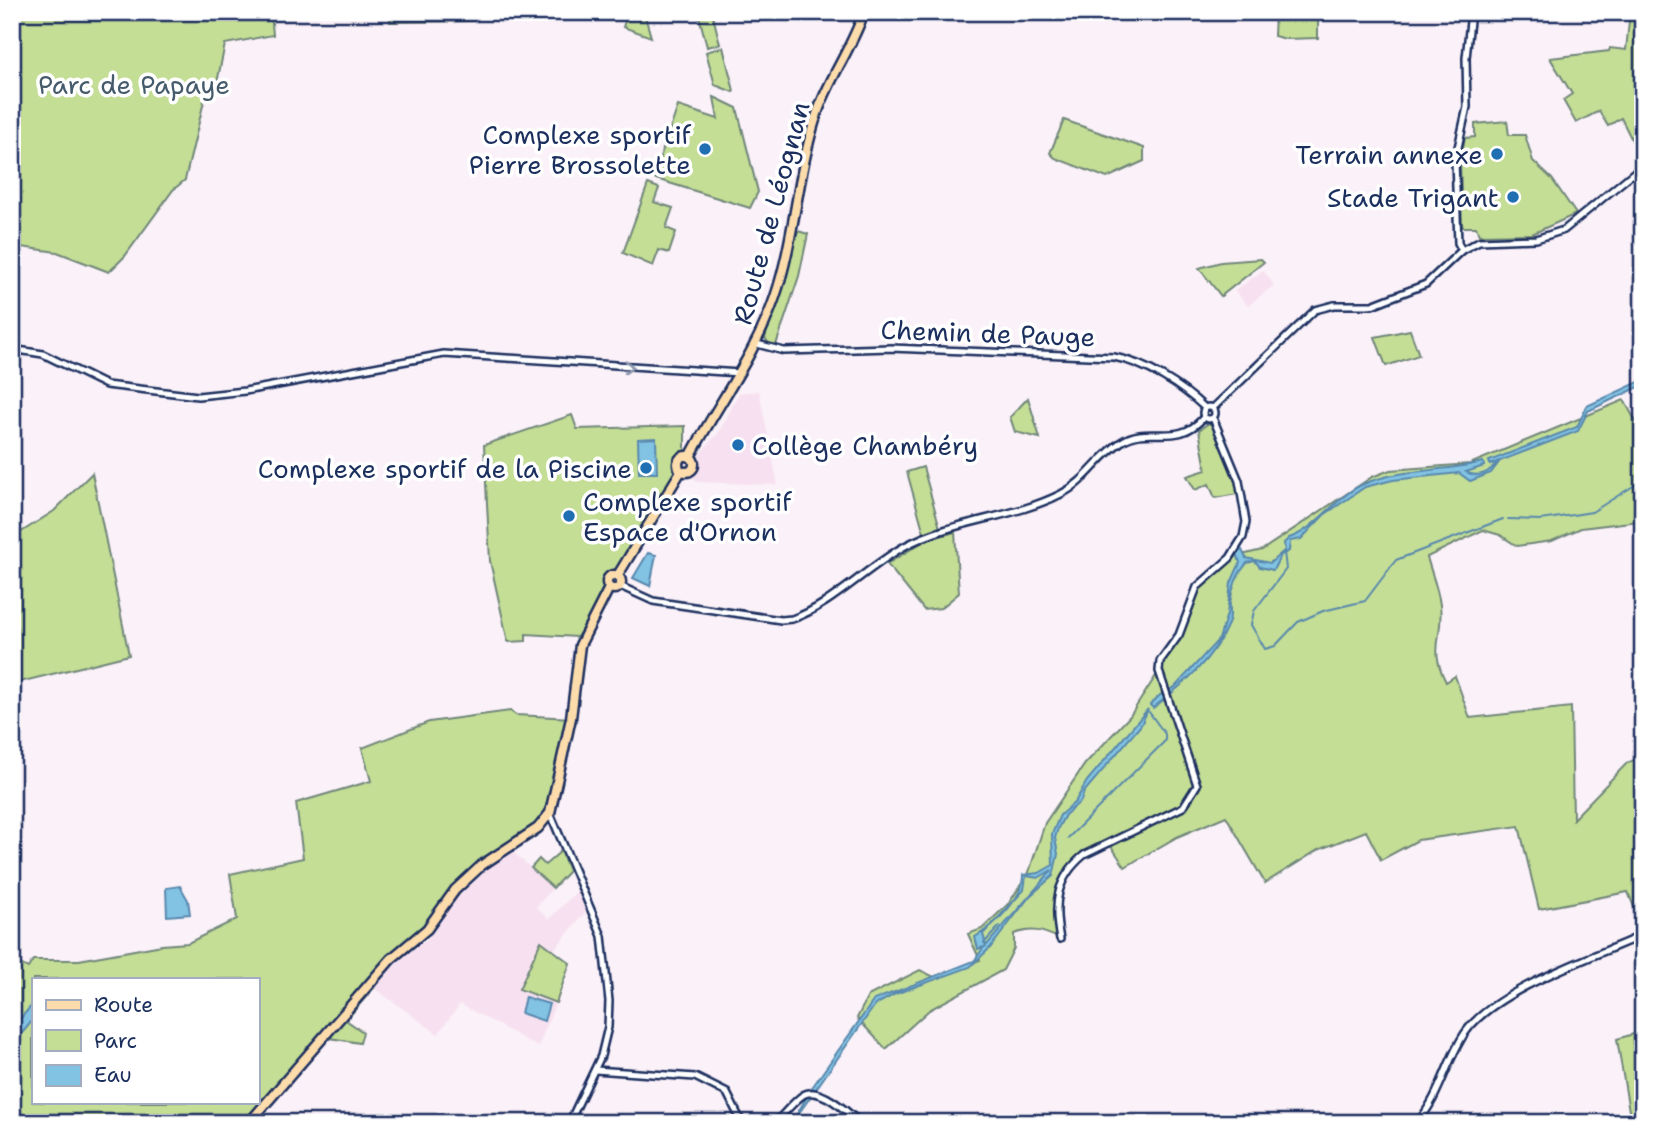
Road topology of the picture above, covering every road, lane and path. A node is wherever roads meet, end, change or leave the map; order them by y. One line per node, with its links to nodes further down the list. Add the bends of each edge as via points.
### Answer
1 (864, 12): 5 (main road, Route de Léognan, via 818,112 781,276)
2 (1471, 12): 4 (street, via 1467,107 1454,165)
3 (1643, 165): 4 (street, via 1564,230 1533,240 1485,239)
4 (1462, 250): 9 (street, via 1426,284 1369,306 1334,304 1312,312)
5 (757, 344): 7 (main road, Route de Léognan); 8 (street, Chemin de Pauge, via 785,351 891,348 1114,357 1140,365)
6 (12, 349): 7 (street, one-way to 7, via 26,349 106,385 198,396 433,354)
7 (740, 373): 12 (main road, Route de Léognan, via 690,457 693,468 681,471)
8 (1205, 408): 9 (street); 10 (street)
9 (1213, 408): 11 (street)
10 (1205, 417): 11 (street); 13 (street, via 1176,435 1125,439 1076,486 1040,504 912,542 799,617 781,620 653,601)
11 (1213, 418): 18 (street, via 1242,495 1243,537 1230,558 1197,587 1179,635 1160,661 1165,695 1197,785 1183,807 1070,866 1058,887)
12 (618, 575): 13 (main road); 14 (main road, via 609,577)
13 (620, 586): 14 (main road)
14 (609, 588): 15 (main road, via 580,645 571,718)
15 (548, 817): 16 (main road); 20 (street, via 605,947 609,1020)
16 (480, 867): 19 (main road, via 452,893 427,929); 19 (main road, via 434,926)
17 (1643, 935): 26 (street, via 1497,1002 1474,1021)
18 (1060, 939)
19 (387, 965): 21 (main road)
20 (595, 1070): 22 (street); 23 (street, via 695,1077 727,1093)
21 (249, 1123)
22 (569, 1123)
23 (742, 1123)
24 (775, 1123): 25 (street, via 811,1093)
25 (860, 1123)
26 (1417, 1123)

